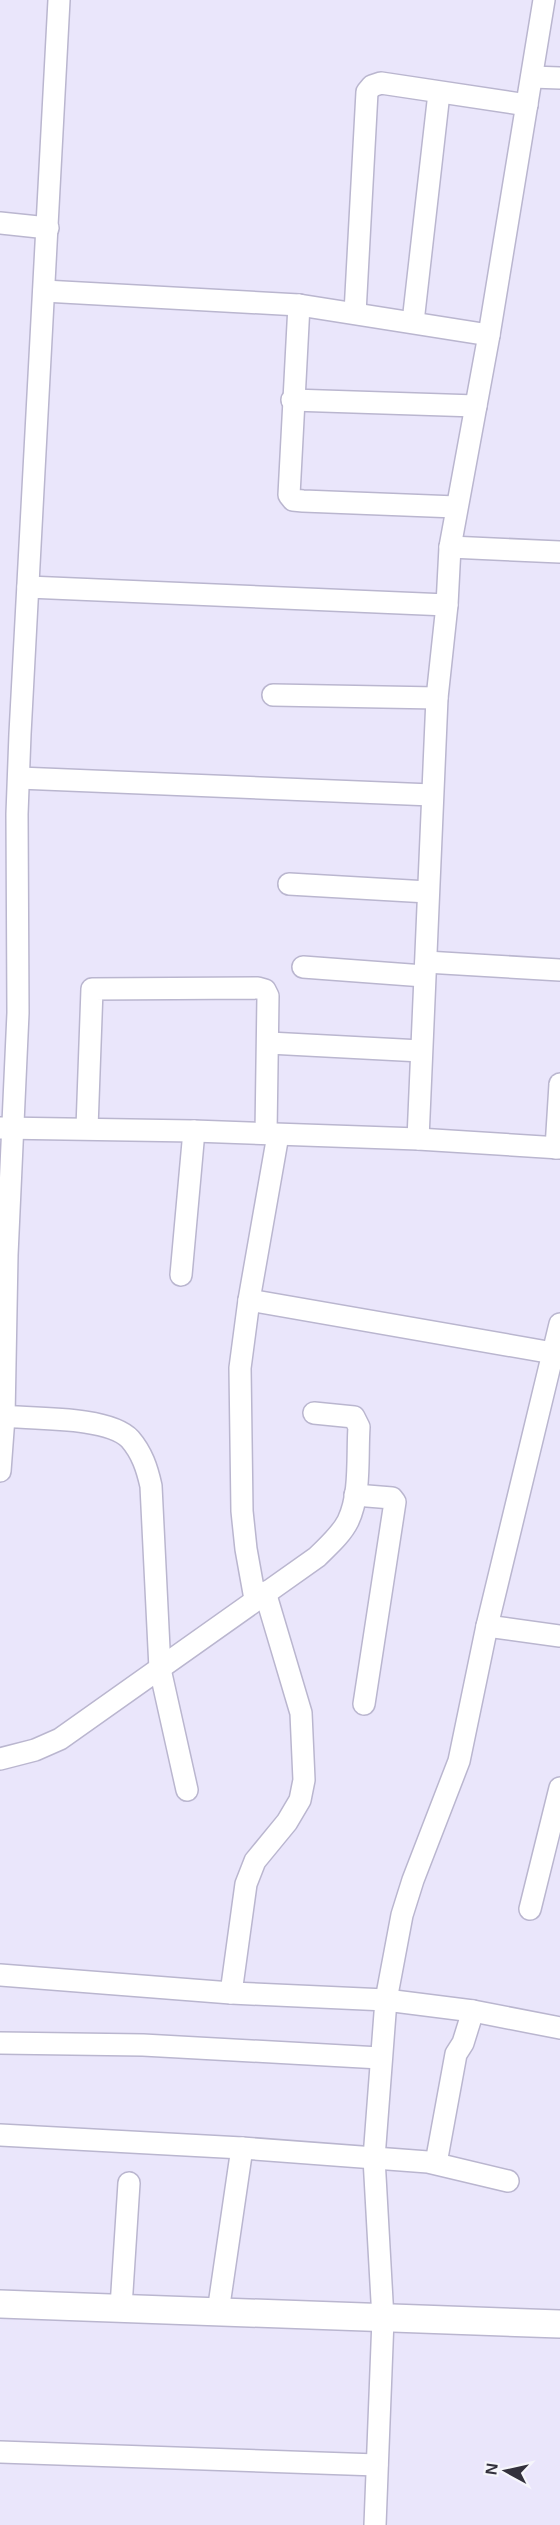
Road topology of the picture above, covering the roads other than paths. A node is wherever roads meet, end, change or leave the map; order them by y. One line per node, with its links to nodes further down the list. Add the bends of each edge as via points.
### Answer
1 (59, 0): 8 (street)
2 (544, 0): 3 (street)
3 (532, 77): 4 (street); 6 (street)
4 (560, 78)
5 (439, 93): 6 (street); 11 (street, via 381,83 367,92); 12 (street)
6 (527, 105): 13 (street)
7 (0, 222): 8 (street)
8 (48, 228): 9 (street)
9 (44, 291): 10 (street); 19 (street)
10 (298, 305): 11 (street); 14 (street)
11 (355, 314): 12 (street)
12 (413, 322): 13 (street)
13 (489, 335): 15 (street)
14 (292, 400): 15 (street); 16 (street, via 289,495 293,501)
15 (476, 406): 16 (street)
16 (456, 507): 17 (street)
17 (450, 547): 18 (street); 20 (street)
18 (560, 552)
19 (28, 587): 20 (street); 23 (street)
20 (447, 605): 22 (street)
21 (273, 695): 22 (street)
22 (437, 698): 25 (street)
23 (10, 732): 24 (street)
24 (19, 778): 25 (street); 26 (street)
25 (432, 795): 28 (street)
26 (8, 814): 29 (street)
27 (289, 884): 28 (street)
28 (428, 892): 31 (street)
29 (9, 913): 33 (street)
30 (303, 967): 31 (street)
31 (425, 969): 32 (street); 35 (street)
32 (560, 970)
33 (9, 1013): 37 (street)
34 (269, 1043): 35 (street); 38 (street, via 265,990 94,988); 40 (street)
35 (421, 1051): 41 (street)
36 (560, 1084): 42 (street)
37 (7, 1128): 38 (street); 43 (street)
38 (87, 1128): 39 (street)
39 (194, 1131): 40 (street); 44 (street)
40 (272, 1134): 41 (street); 45 (street)
41 (418, 1139): 42 (street)
42 (558, 1148)
43 (3, 1254): 46 (street)
44 (181, 1275)
45 (249, 1300): 48 (street); 53 (street, via 240,1368 242,1511 246,1549)
46 (3, 1315): 50 (street)
47 (560, 1324): 48 (street)
48 (553, 1353): 54 (street)
49 (314, 1413): 52 (street, via 354,1417 358,1421)
50 (2, 1416): 51 (street); 56 (street, via 109,1426 129,1438 146,1463 151,1486)
51 (0, 1471)
52 (355, 1496): 53 (street, via 348,1520 334,1540 317,1557); 57 (street, via 392,1498 395,1502)
53 (260, 1596): 56 (street); 63 (street, via 301,1713 304,1780 300,1800 255,1861 246,1884)
54 (487, 1626): 55 (street); 64 (street, via 459,1761 412,1880)
55 (560, 1636)
56 (160, 1669): 58 (street, via 60,1739); 60 (street)
57 (364, 1704)
58 (0, 1759)
59 (560, 1788): 61 (street)
60 (187, 1790)
61 (530, 1909)
62 (0, 1975): 63 (street)
63 (231, 1993): 64 (street)
64 (386, 2000): 65 (street); 68 (street)
65 (473, 2011): 66 (street); 72 (street, via 464,2043 456,2054)
66 (560, 2028)
67 (0, 2043): 68 (street, via 143,2045)
68 (380, 2058): 71 (street)
69 (0, 2135): 70 (street)
70 (242, 2148): 71 (street); 77 (street)
71 (374, 2158): 72 (street); 78 (street)
72 (436, 2163): 73 (street)
73 (508, 2181)
74 (129, 2183): 76 (street)
75 (0, 2304): 76 (street)
76 (121, 2307): 77 (street)
77 (218, 2312): 78 (street)
78 (383, 2319): 79 (street); 81 (street)
79 (560, 2324)
80 (0, 2452): 81 (street)
81 (377, 2465): 82 (street)
82 (375, 2525)

